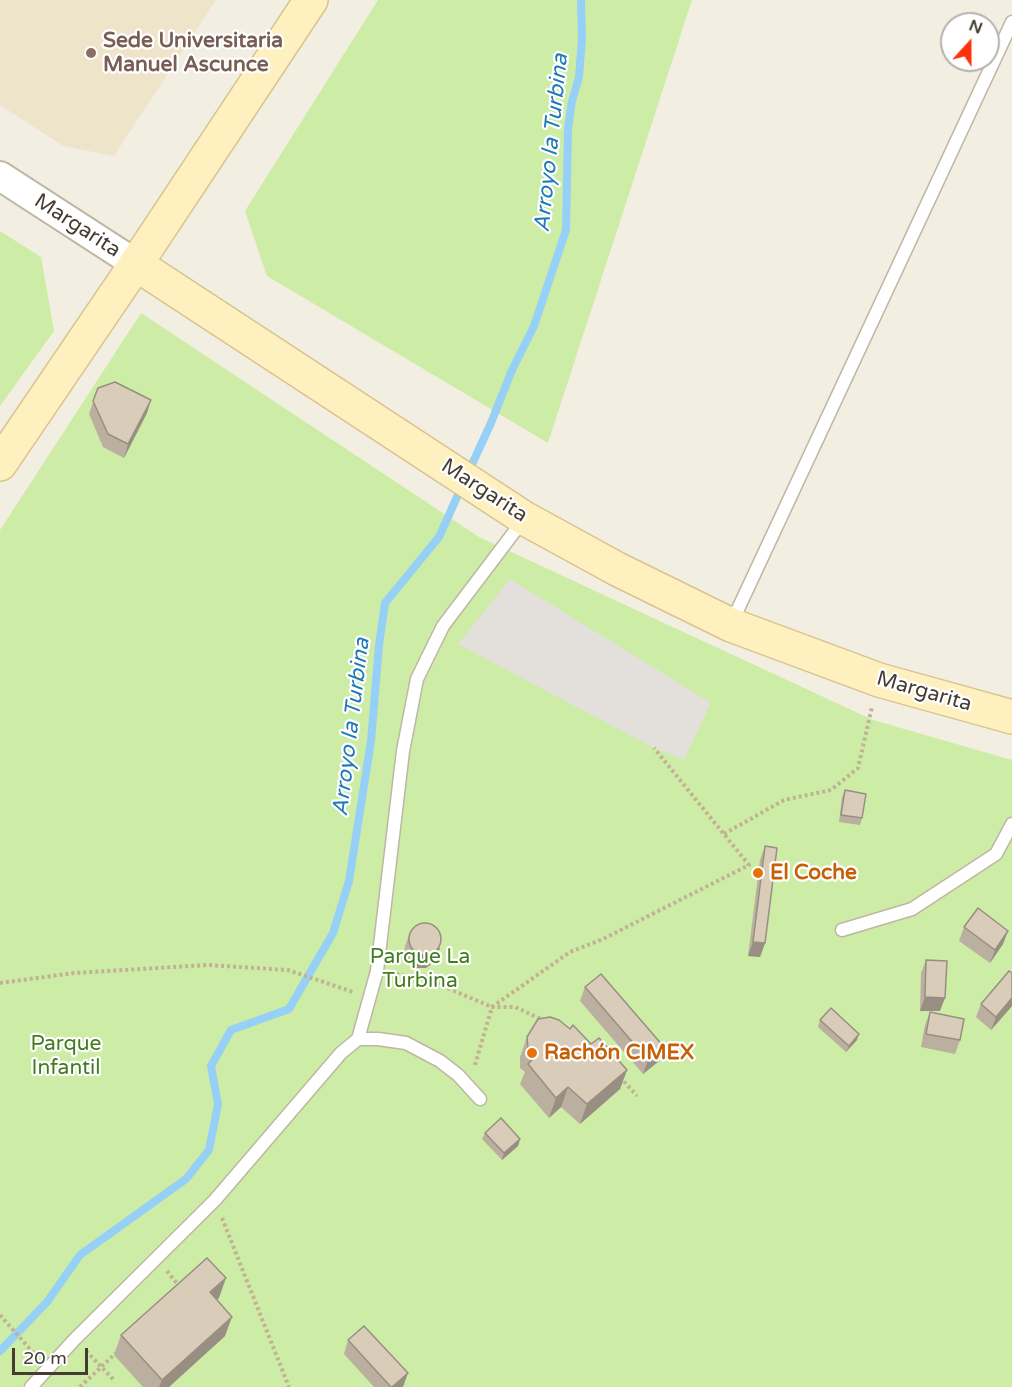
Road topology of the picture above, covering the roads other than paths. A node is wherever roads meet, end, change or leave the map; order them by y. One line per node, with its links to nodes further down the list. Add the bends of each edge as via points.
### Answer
1 (311, 0): 4 (main road)
2 (1012, 22): 7 (lane)
3 (0, 176): 4 (street, Margarita)
4 (136, 264): 5 (main road); 6 (main road, Margarita)
5 (0, 464)
6 (524, 518): 7 (main road, Margarita); 11 (lane, via 443,626 417,679 403,751 377,971)
7 (731, 625): 8 (main road, Margarita, via 879,680)
8 (1012, 717)
9 (1012, 824): 10 (lane, via 996,854 912,909)
10 (842, 930)
11 (358, 1039): 12 (lane, via 406,1043 440,1061); 13 (lane, via 341,1053 215,1200)
12 (480, 1098)
13 (31, 1387)

